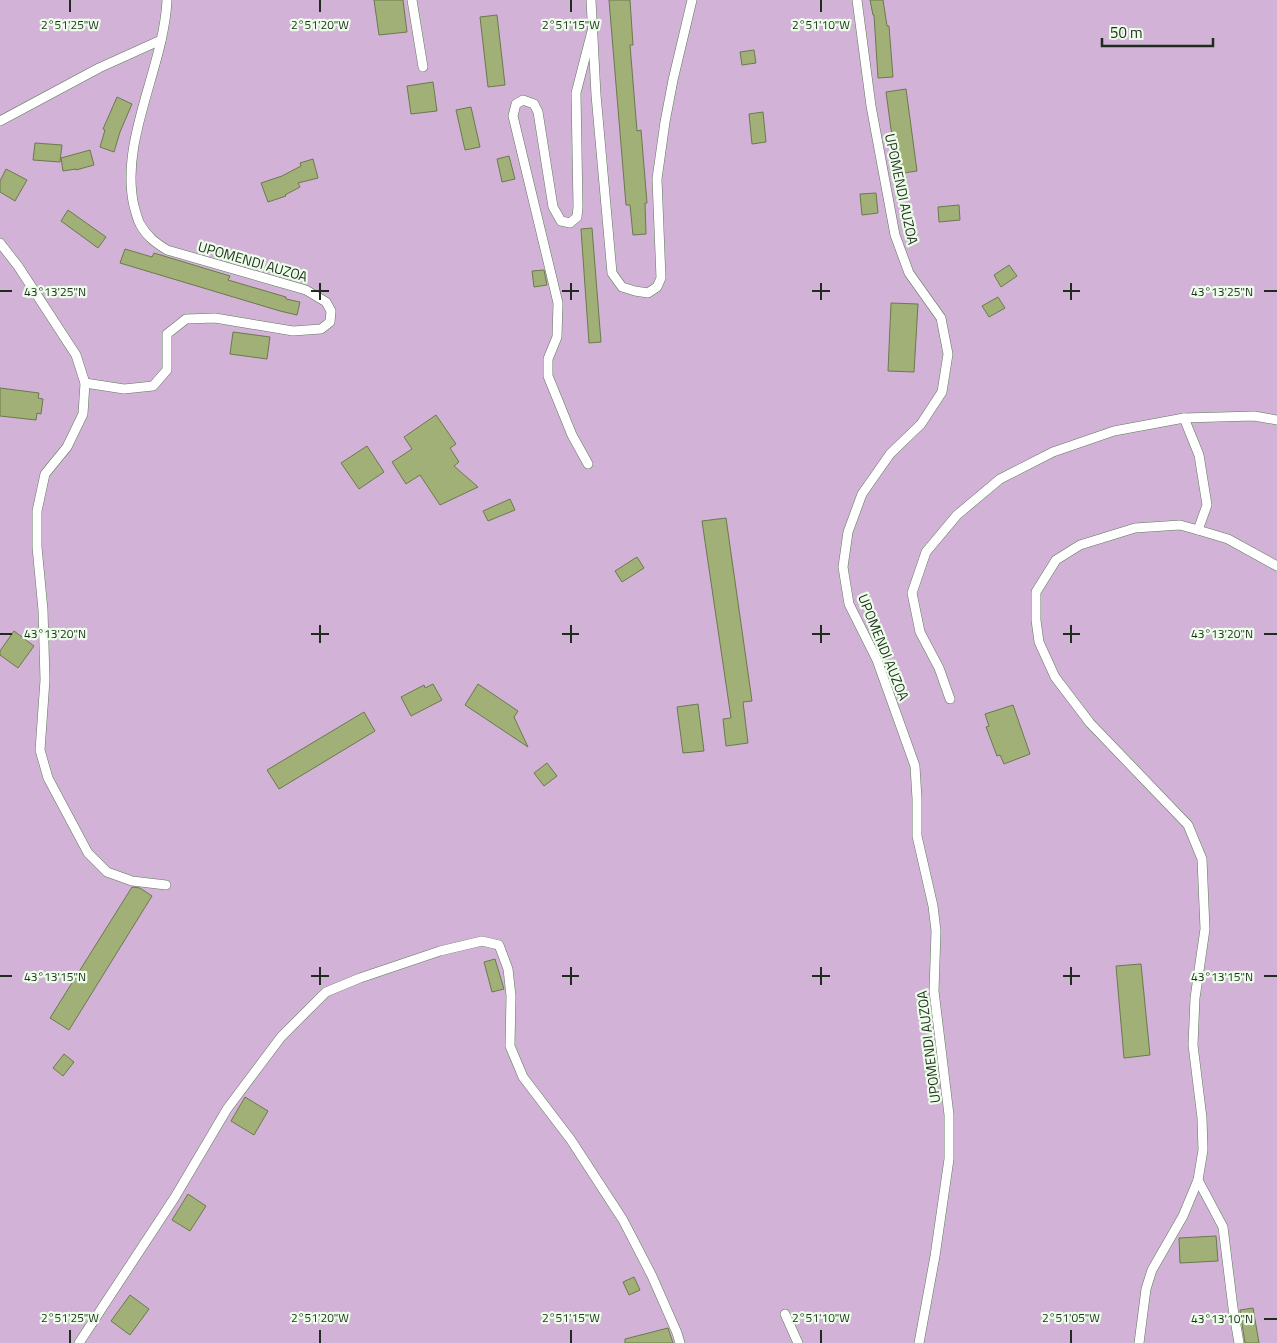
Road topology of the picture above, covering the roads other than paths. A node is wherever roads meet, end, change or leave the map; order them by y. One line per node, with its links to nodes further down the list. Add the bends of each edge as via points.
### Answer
1 (166, 0): 7 (lane, UPOMENDI AUZOA)
2 (412, 0): 8 (lane)
3 (590, 0): 6 (lane)
4 (692, 0): 6 (lane, via 673,80 657,179 661,278 648,293 622,287 612,273)
5 (857, 0): 24 (lane, UPOMENDI AUZOA, via 871,106 895,235 910,274 941,318 948,354 942,392 921,424 890,454 862,494 848,532 843,567 849,604 877,660 915,766 917,836 936,931 934,991 949,1115 949,1159)
6 (592, 31): 14 (lane, via 576,93 578,207 577,217 570,224 561,221 553,207 534,104 523,100 516,104 513,116 558,303 557,337 548,359 548,376 572,435)
7 (161, 40): 9 (lane); 11 (lane, UPOMENDI AUZOA, via 133,146 131,193 139,223 150,238 167,250 306,290 326,302 331,312 330,322 321,329 294,331 215,318 186,319 166,334 167,370 153,386 124,389)
8 (422, 67)
9 (0, 121)
10 (0, 243): 11 (lane, via 76,355)
11 (85, 383): 18 (lane, via 82,414 67,447 45,474 36,511 45,680 40,750 48,778 88,852 107,872 132,881)
12 (1184, 418): 13 (lane, via 1254,416); 15 (lane, via 1199,455 1208,506); 17 (lane, via 1114,431 1053,452 1000,479 957,515 926,552 912,593 920,632 939,668)
13 (1277, 420)
14 (588, 464)
15 (1198, 530): 16 (lane, via 1228,540); 19 (lane, via 1180,525 1135,528 1080,545 1056,560 1036,592 1040,642 1055,677 1090,723 1188,825 1202,859 1205,930 1195,998 1193,1045 1202,1118 1203,1150)
16 (1277, 566)
17 (950, 699)
18 (166, 885)
19 (1198, 1180): 25 (lane, via 1183,1216 1152,1270 1146,1289); 26 (lane, via 1223,1226)
20 (784, 1314): 23 (lane)
21 (79, 1343): 22 (lane, via 175,1197 227,1109 287,1030 326,992 440,951 482,941 499,945 508,969 510,1046 523,1077 571,1140 623,1220 652,1276)
22 (680, 1343)
23 (798, 1343)
24 (920, 1343)
25 (1139, 1343)
26 (1240, 1343)

